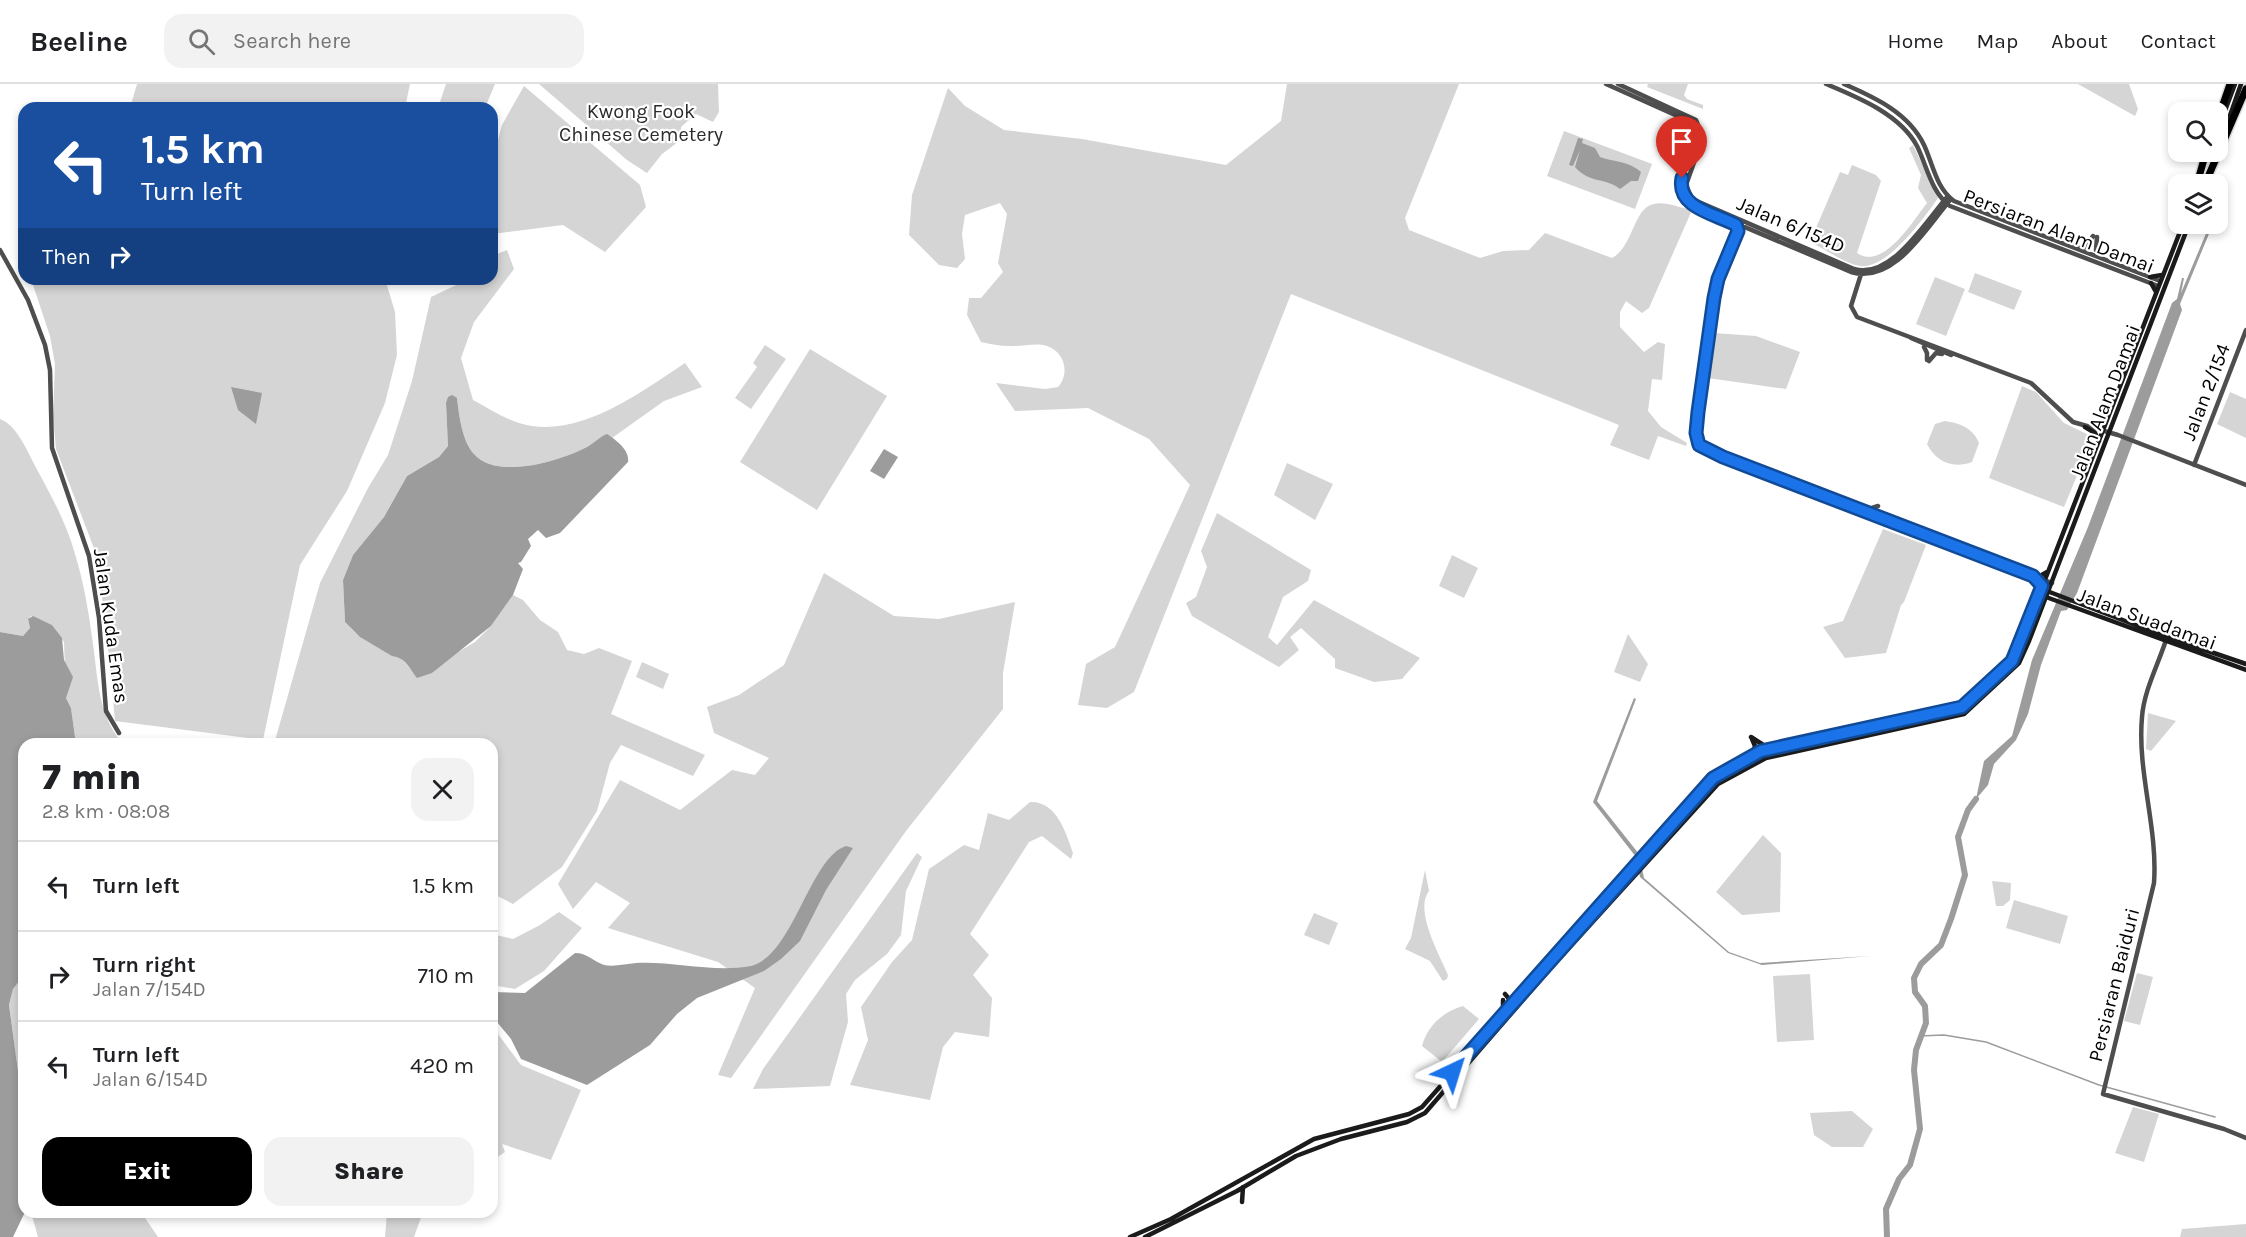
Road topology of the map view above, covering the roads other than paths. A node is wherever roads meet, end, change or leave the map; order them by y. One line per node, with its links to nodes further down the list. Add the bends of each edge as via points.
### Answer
1 (1606, 84): 13 (street, Jalan 6/154D, via 1693,123 1698,136 1682,178 1682,190 1695,206)
2 (1618, 84): 13 (street, Jalan 6/154D, via 1696,120 1703,137 1686,189 1692,199)
3 (1826, 84): 12 (street, Persiaran Alam Damai, via 1875,107 1904,130 1916,145 1931,182)
4 (1844, 84): 12 (street, Persiaran Alam Damai, via 1878,99 1909,125 1922,141)
5 (2241, 84): 10 (main road)
6 (2232, 85): 8 (highway); 9 (main road)
7 (2245, 93): 11 (highway)
8 (2225, 102)
9 (2227, 102)
10 (2228, 120)
11 (2209, 174)
12 (1946, 201): 16 (street, Persiaran Alam Damai); 21 (street, Jalan 6/154D, via 1893,260); 24 (street, Persiaran Alam Damai)
13 (1740, 226): 17 (street, Jalan 6/154D); 17 (street, Jalan 6/154D); 41 (street, via 1714,298 1698,412 1699,445)
14 (2179, 234): 20 (main road, Jalan Alam Damai)
15 (2184, 234): 25 (main road, Jalan Alam Damai)
16 (2070, 246): 19 (street, Persiaran Alam Damai); 19 (street, via 2086,247 2095,236 2096,250)
17 (1799, 248): 21 (street, Jalan 6/154D); 21 (street, Jalan 6/154D)
18 (0, 250): 23 (street, Jalan Kuda Emas)
19 (2109, 261): 22 (street, Persiaran Alam Damai)
20 (2163, 274): 22 (main road); 25 (main road, Jalan Alam Damai)
21 (1862, 275): 29 (street, via 1851,306 1857,317)
22 (2150, 277): 25 (street, Persiaran Alam Damai)
23 (18, 282)
24 (2151, 283): 25 (street, Persiaran Alam Damai); 27 (main road)
25 (2162, 284): 27 (main road, Jalan Alam Damai); 37 (main road, Jalan Alam Damai)
26 (20, 285): 55 (street, Jalan Kuda Emas, via 45,345 50,370 52,448 89,556 99,618 106,711)
27 (2156, 292): 33 (main road, Jalan Alam Damai)
28 (2246, 330): 39 (street, Jalan 2/154)
29 (1911, 338): 30 (street); 32 (street)
30 (1920, 343): 31 (street); 31 (street, via 1928,360 1936,353)
31 (1951, 356): 32 (street)
32 (1959, 357): 34 (street, via 2038,387 2066,417)
33 (2106, 420): 35 (main road); 36 (main road, Jalan Alam Damai)
34 (2085, 427): 35 (street); 38 (main road, via 2095,433)
35 (2092, 429): 36 (street)
36 (2102, 431): 37 (street); 38 (main road, Jalan Alam Damai)
37 (2110, 432): 39 (street); 46 (main road, Jalan Alam Damai)
38 (2098, 441): 43 (main road, Jalan Alam Damai)
39 (2194, 465): 40 (street)
40 (2246, 485)
41 (1866, 510): 42 (street); 42 (street, via 1879,506)
42 (1885, 518): 44 (street)
43 (2048, 572): 44 (main road); 45 (main road, Jalan Alam Damai)
44 (2033, 576): 45 (street); 47 (main road)
45 (2045, 580): 46 (street); 47 (main road, Jalan Alam Damai)
46 (2052, 583): 48 (main road, Jalan Alam Damai)
47 (2042, 587): 48 (main road, Jalan Suadamai); 49 (main road, Jalan Alam Damai)
48 (2049, 591): 50 (main road, Jalan Alam Damai); 51 (main road, Jalan Suadamai)
49 (2039, 595): 50 (main road, Jalan Suadamai); 56 (main road, Jalan Alam Damai, via 2012,661 1962,707)
50 (2046, 597): 51 (main road, Jalan Suadamai); 61 (main road, Jalan Alam Damai, via 2019,663 1964,714 1766,758 1718,784 1436,1102 1420,1116)
51 (2072, 604): 52 (main road, Jalan Suadamai)
52 (2166, 640): 53 (main road, Jalan Suadamai); 54 (main road, Jalan Suadamai); 62 (street, Persiaran Baiduri, via 2142,718 2154,883 2103,1091)
53 (2246, 664)
54 (2246, 670)
55 (119, 733)
56 (1772, 749): 57 (main road, Jalan Alam Damai); 57 (main road, via 1751,737 1755,746)
57 (1752, 756): 58 (main road, Jalan Alam Damai, via 1703,787)
58 (1516, 1000): 59 (main road, Jalan Alam Damai); 59 (main road, via 1504,997)
59 (1502, 1015): 60 (main road, Jalan Alam Damai, via 1422,1107)
60 (1401, 1116): 61 (main road, via 1397,1119); 65 (main road, Jalan Alam Damai, via 1314,1139 1171,1219)
61 (1401, 1124): 63 (main road, Jalan Alam Damai, via 1316,1148)
62 (2246, 1138)
63 (1243, 1187): 64 (main road); 64 (main road, via 1242,1202)
64 (1230, 1194): 66 (main road)
65 (1130, 1237)
66 (1145, 1237)

